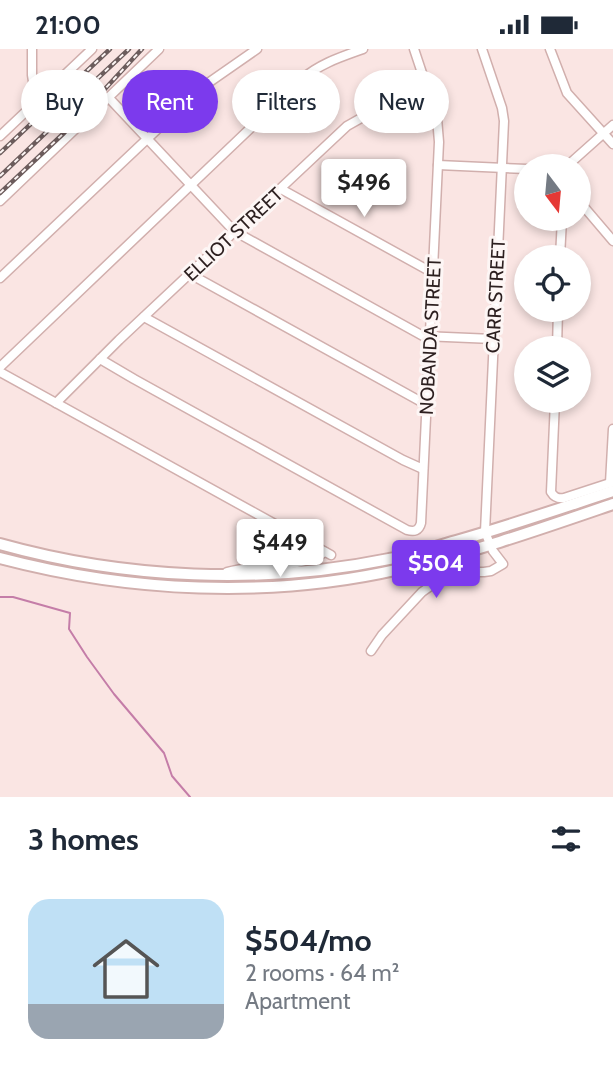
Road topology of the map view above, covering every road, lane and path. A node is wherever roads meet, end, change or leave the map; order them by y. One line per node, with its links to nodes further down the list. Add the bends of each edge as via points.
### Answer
1 (32, 49): 9 (street)
2 (92, 49): 10 (street)
3 (159, 49): 12 (street)
4 (257, 49): 19 (street, via 201,88)
5 (363, 49): 25 (street, via 308,74)
6 (414, 49): 11 (street, NOBANDA STREET)
7 (482, 49): 23 (street, CARR STREET, via 503,115)
8 (550, 49): 17 (street, via 567,93)
9 (32, 70)
10 (69, 70)
11 (421, 70)
12 (109, 98): 19 (street); 27 (street)
13 (21, 116): 18 (street)
14 (354, 122): 26 (street, ELLIOT STREET)
15 (613, 125): 17 (street)
16 (439, 133): 22 (street, NOBANDA STREET)
17 (604, 133): 20 (street); 21 (street)
18 (0, 136)
19 (147, 138): 25 (street); 33 (street)
20 (613, 144)
21 (580, 154)
22 (438, 165): 23 (street); 31 (street, NOBANDA STREET)
23 (502, 168): 24 (street); 36 (street, CARR STREET)
24 (514, 168)
25 (190, 187): 29 (street); 38 (street)
26 (281, 189): 29 (street, ELLIOT STREET); 31 (street)
27 (0, 201)
28 (592, 216): 30 (street)
29 (234, 231): 32 (street, ELLIOT STREET); 35 (street)
30 (613, 241)
31 (433, 273): 35 (street, NOBANDA STREET)
32 (190, 274): 34 (street, ELLIOT STREET); 41 (street)
33 (0, 278)
34 (144, 317): 37 (street, ELLIOT STREET); 44 (street)
35 (430, 337): 36 (street); 41 (street, NOBANDA STREET)
36 (493, 339): 47 (street, CARR STREET)
37 (100, 359): 40 (street, ELLIOT STREET); 44 (street, NOBANDA STREET, via 407,530 420,526)
38 (0, 367)
39 (0, 372): 40 (street)
40 (56, 403): 51 (street, via 328,553)
41 (427, 405): 44 (street, NOBANDA STREET)
42 (554, 413): 45 (street, via 553,496 559,499)
43 (613, 429): 45 (street)
44 (423, 469)
45 (612, 485): 47 (main road)
46 (613, 504): 49 (main road)
47 (485, 532): 49 (street, CARR STREET); 51 (main road, via 371,562 285,573)
48 (0, 544): 51 (main road, via 89,564)
49 (490, 545): 50 (main road, via 364,576 248,587 149,585); 52 (street, CARR STREET, via 503,564 491,571 456,572 439,580)
50 (0, 558)
51 (221, 575)
52 (371, 651)

